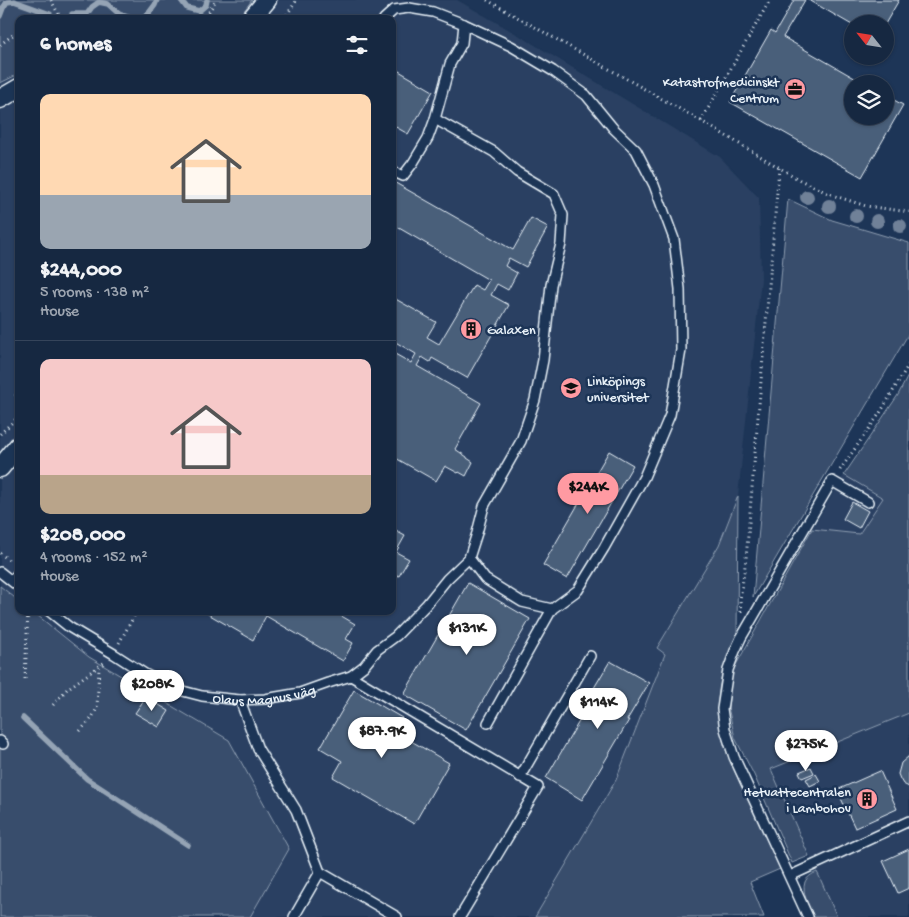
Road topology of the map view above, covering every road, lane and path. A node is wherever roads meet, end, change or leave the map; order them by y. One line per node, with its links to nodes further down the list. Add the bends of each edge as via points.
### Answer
1 (51, 0): 7 (path)
2 (216, 0): 8 (path)
3 (267, 0): 9 (street)
4 (297, 0): 10 (path)
5 (487, 0): 18 (path)
6 (770, 0): 18 (path)
7 (59, 15)
8 (206, 15)
9 (254, 15)
10 (287, 15)
11 (388, 15): 12 (lane, via 394,10 409,8 433,12)
12 (464, 24): 17 (lane, via 462,43 450,64); 32 (lane, via 511,46 586,95 636,150 654,185 674,239 680,289 681,350 670,415 644,477 604,548 578,590)
13 (15, 33): 14 (path)
14 (0, 45)
15 (15, 90): 16 (street)
16 (0, 99)
17 (435, 119): 20 (lane, via 428,138 404,176); 29 (lane, via 494,152 517,172 554,194 563,214 535,400 521,441 484,506)
18 (701, 121): 19 (path)
19 (779, 167): 21 (path, via 800,180 866,206); 36 (path, via 740,600)
20 (396, 172)
21 (909, 212)
22 (909, 364): 27 (path, via 880,413)
23 (15, 420): 24 (path)
24 (0, 434)
25 (15, 450): 26 (street)
26 (0, 468)
27 (832, 481): 28 (lane); 36 (lane)
28 (868, 502)
29 (469, 558): 32 (lane, via 492,584 522,602); 40 (lane, via 396,636)
30 (0, 572): 31 (lane)
31 (15, 584)
32 (552, 609): 44 (lane)
33 (28, 615): 41 (path)
34 (54, 615): 37 (lane, Olaus Magnus väg, via 69,628)
35 (135, 615): 37 (path)
36 (741, 638): 49 (lane, via 728,670 722,709 725,729 734,757)
37 (114, 654): 39 (path); 42 (lane, Olaus Magnus väg, via 176,689)
38 (590, 656): 46 (lane)
39 (99, 666): 43 (path); 45 (path, via 97,708)
40 (351, 676): 42 (lane, Olaus Magnus väg, via 300,693); 46 (lane)
41 (26, 679)
42 (240, 700): 48 (lane, via 258,748 296,810)
43 (52, 705)
44 (488, 723)
45 (80, 731)
46 (520, 777): 52 (lane, via 538,787)
47 (909, 821): 49 (lane)
48 (320, 872): 50 (lane); 51 (lane)
49 (790, 876): 53 (lane)
50 (294, 917)
51 (397, 917)
52 (460, 917)
53 (808, 917)

